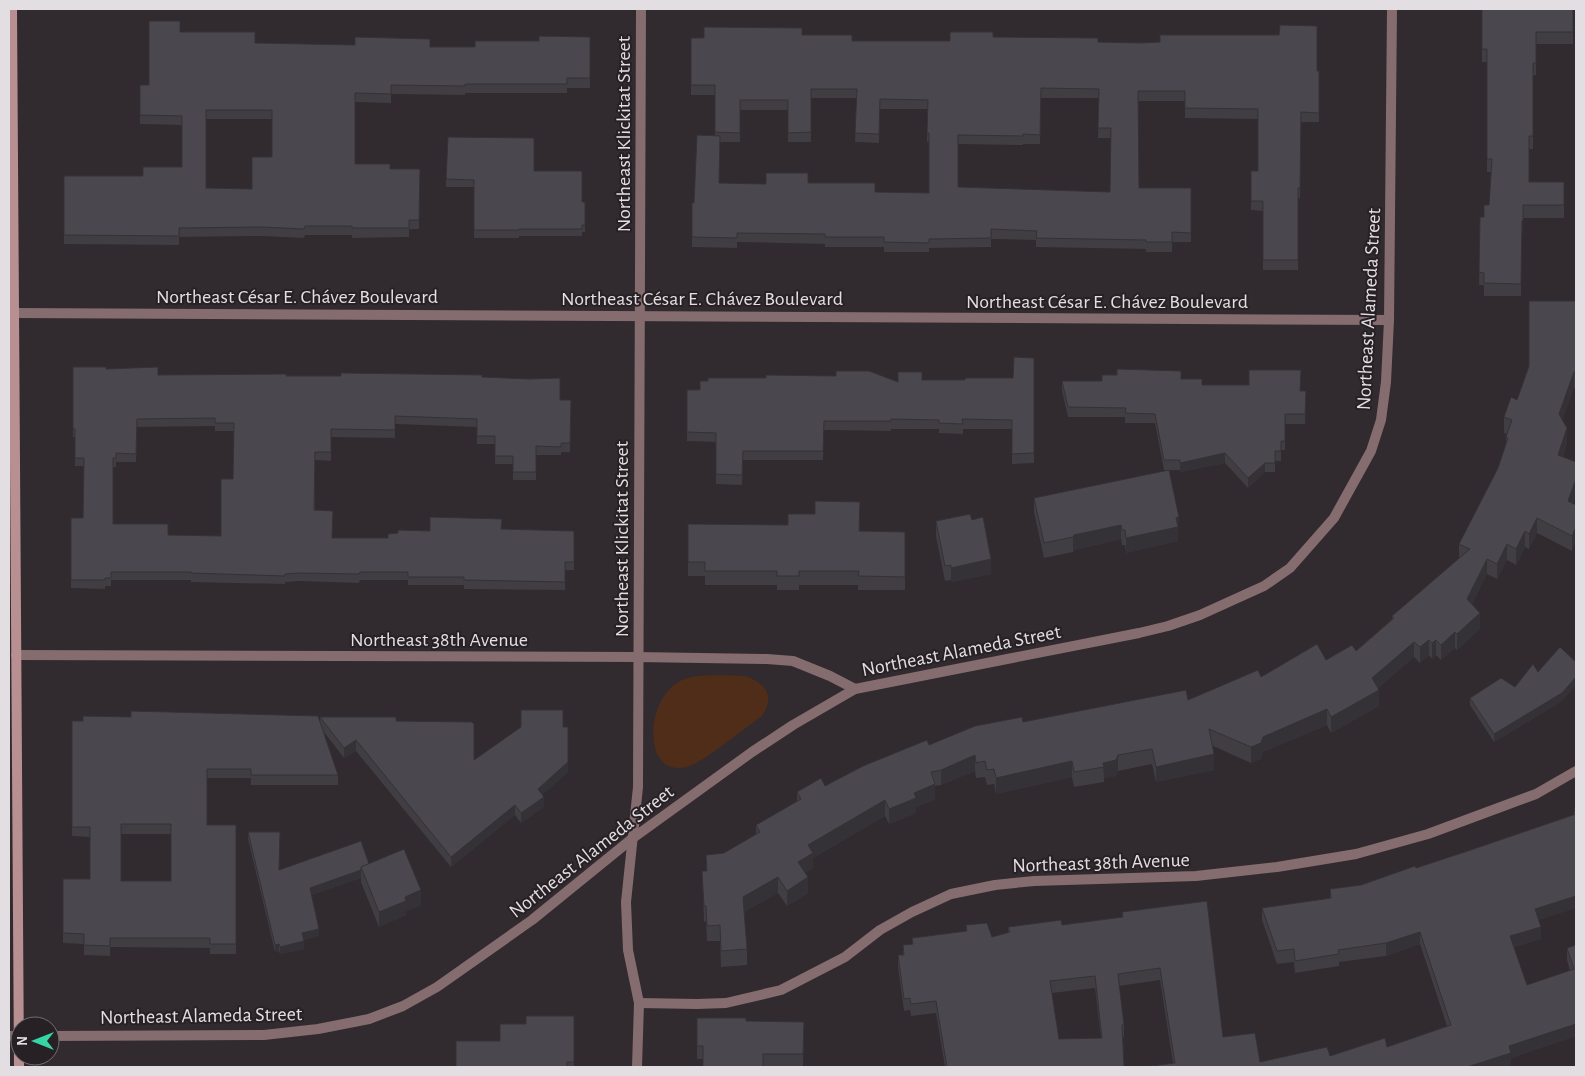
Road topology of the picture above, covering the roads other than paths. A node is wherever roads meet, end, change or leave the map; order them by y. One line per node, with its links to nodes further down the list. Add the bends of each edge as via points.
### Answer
1 (12, 9): 4 (main road)
2 (642, 9): 5 (street, Northeast Klickitat Street)
3 (1392, 9): 6 (street, Northeast Alameda Street)
4 (14, 313): 5 (street, Northeast César E. Chávez Boulevard); 7 (main road)
5 (639, 315): 6 (street, Northeast César E. Chávez Boulevard); 9 (street, Northeast Klickitat Street)
6 (1389, 320): 10 (street, Northeast Alameda Street, via 1381,420 1371,451 1334,518 1290,568 1276,578 1200,615 1139,634)
7 (12, 435): 8 (main road)
8 (16, 655): 9 (street, Northeast 38th Avenue); 14 (main road)
9 (637, 657): 10 (street, Northeast 38th Avenue, via 793,661); 12 (street, Northeast Klickitat Street, via 638,787)
10 (855, 689): 12 (street, Northeast Alameda Street, via 752,752)
11 (1576, 771): 13 (street, Northeast 38th Avenue, via 1536,794 1436,831 1356,854 1196,876 1034,880 951,894 888,925 845,957 781,990 726,1002)
12 (633, 838): 13 (street, Northeast Klickitat Street, via 626,902 628,950); 15 (street, Northeast Alameda Street, via 532,920 437,987 403,1006 369,1019 318,1030 264,1034)
13 (639, 1003): 16 (street, Northeast Klickitat Street)
14 (16, 1016)
15 (60, 1036)
16 (637, 1067)

